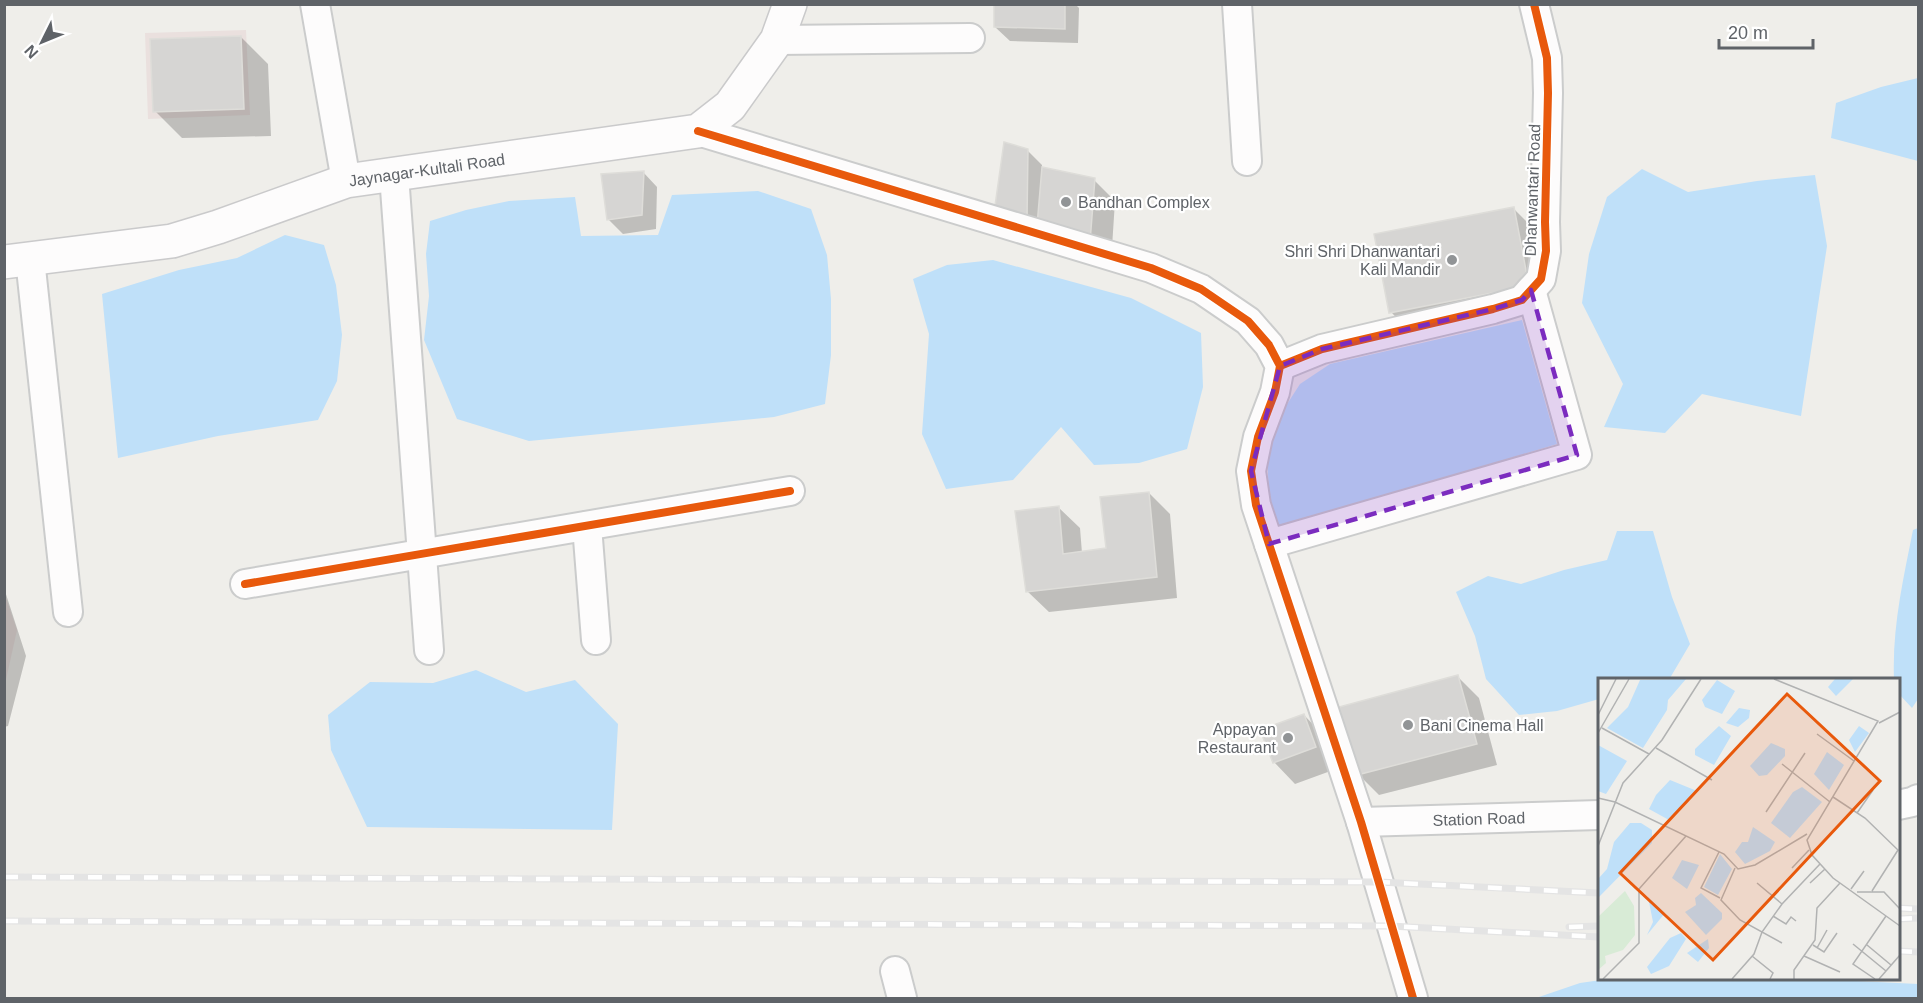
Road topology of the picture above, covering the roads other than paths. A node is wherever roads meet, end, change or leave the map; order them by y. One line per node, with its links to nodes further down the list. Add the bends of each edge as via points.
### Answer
1 (315, 4): 10 (street)
2 (790, 4): 6 (main road, Jaynagar-Kultali Road)
3 (1238, 4): 8 (street)
4 (1534, 4): 12 (street, Dhanwantari Road, via 1547,58 1548,93 1546,251 1541,279)
5 (970, 38): 6 (street)
6 (777, 39): 7 (main road, Jaynagar-Kultali Road, via 730,106)
7 (698, 131): 9 (main road, Jaynagar-Kultali Road); 13 (street, via 1151,268 1201,289 1248,321 1269,345)
8 (1247, 162)
9 (394, 174): 10 (main road, Jaynagar-Kultali Road); 17 (street)
10 (346, 181): 11 (main road, Jaynagar-Kultali Road, via 172,242)
11 (17, 261): 19 (street)
12 (1531, 290): 13 (street, via 1522,300 1493,309 1322,349); 16 (street, via 1577,455)
13 (1280, 366): 16 (street, via 1251,471 1256,505)
14 (790, 491): 15 (street)
15 (587, 526): 17 (street); 20 (street)
16 (1269, 544): 25 (street)
17 (422, 554): 18 (street); 21 (street)
18 (245, 584)
19 (68, 612)
20 (596, 640)
21 (429, 650)
22 (1918, 799): 23 (street)
23 (1899, 805)
24 (1598, 815): 25 (street, Station Road)
25 (1360, 822): 28 (street)
26 (895, 971): 27 (street)
27 (902, 999)
28 (1413, 999)

